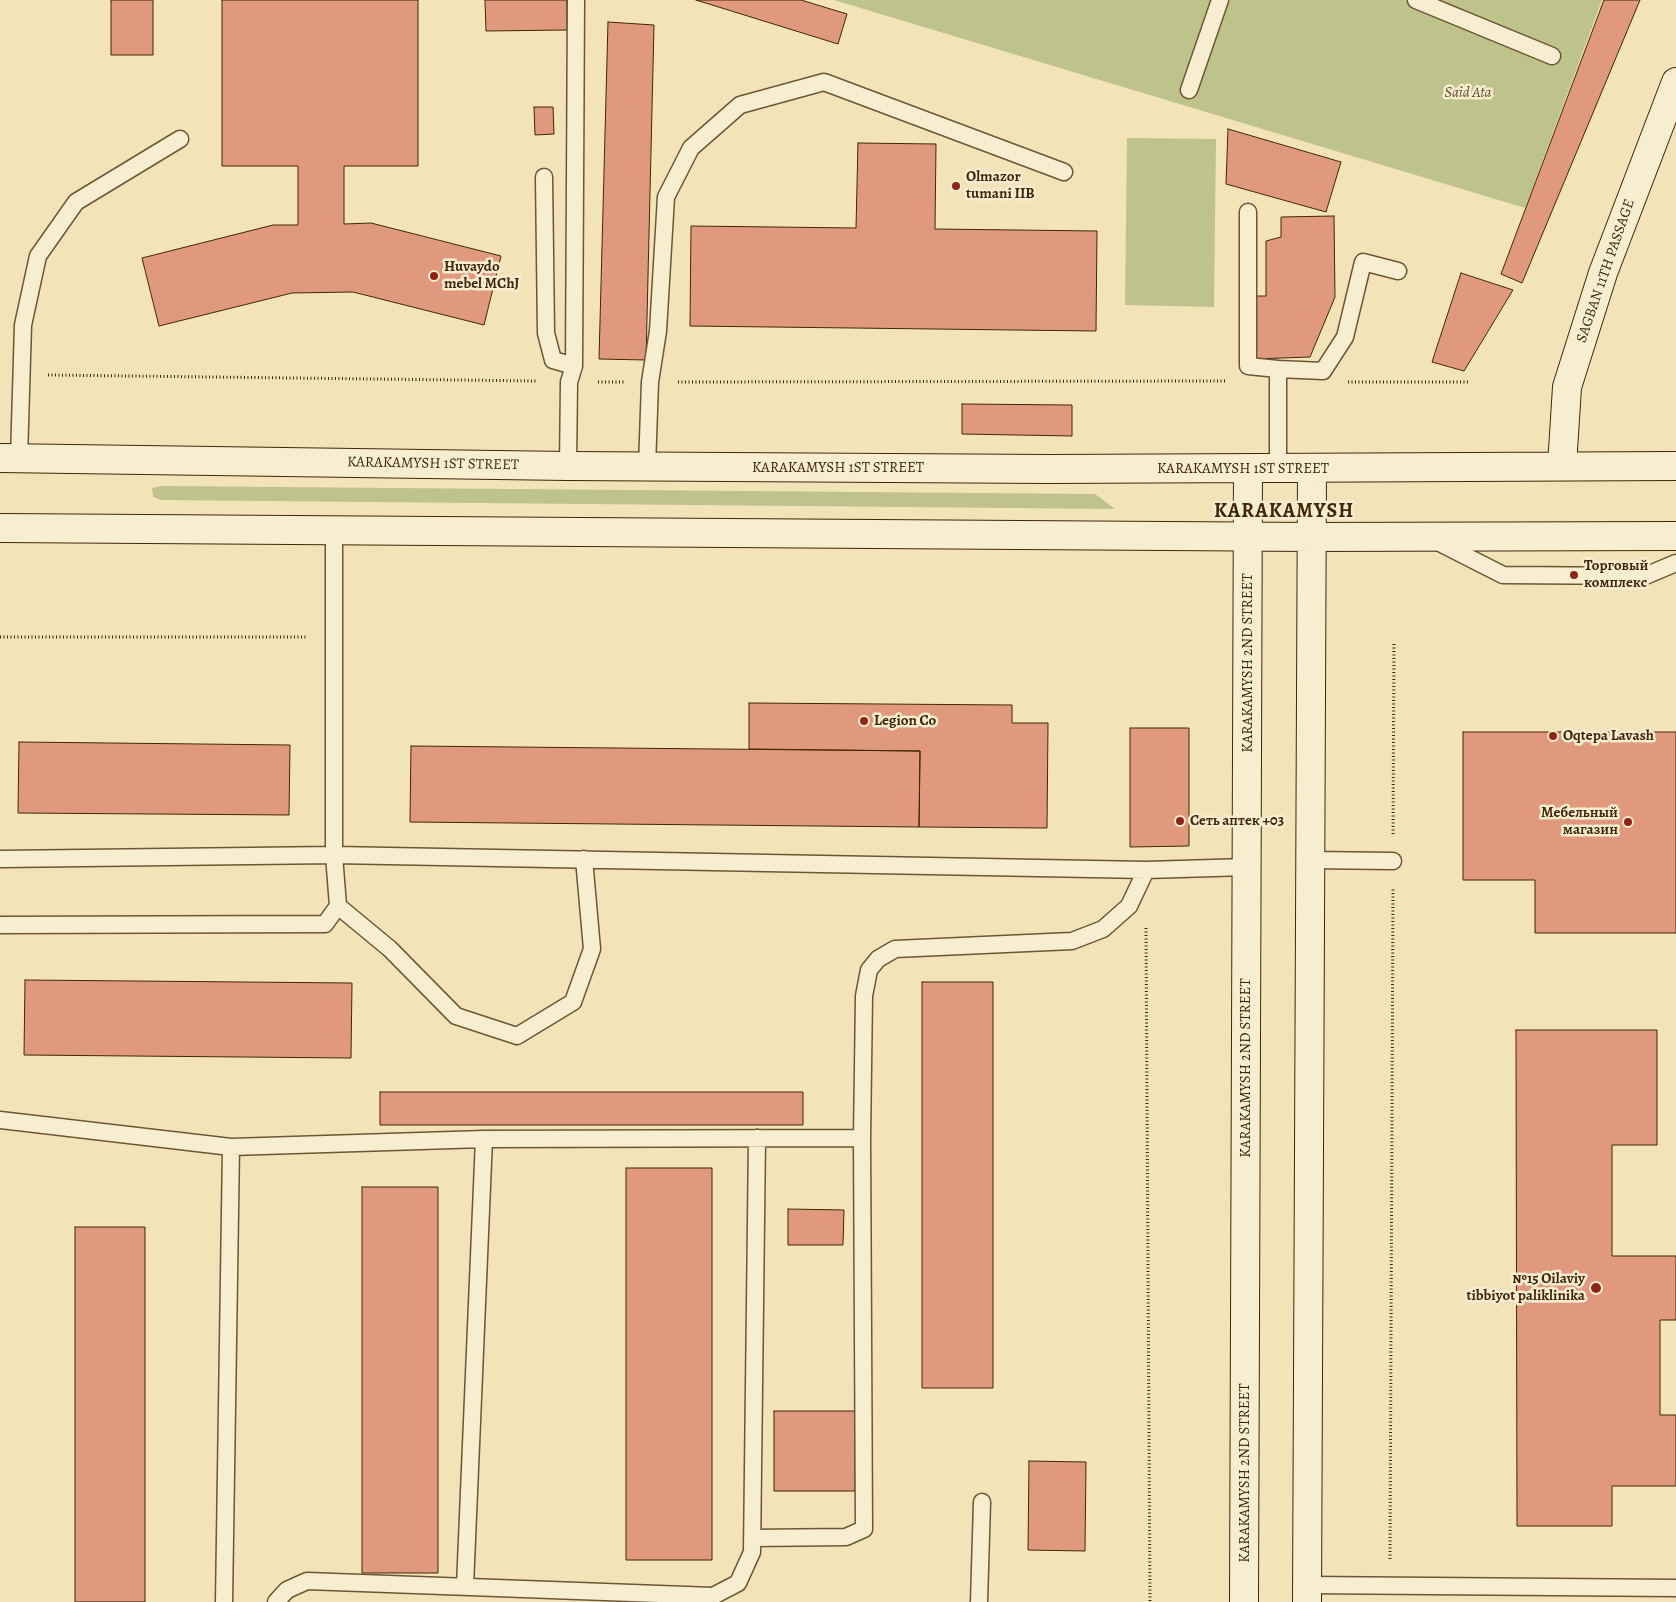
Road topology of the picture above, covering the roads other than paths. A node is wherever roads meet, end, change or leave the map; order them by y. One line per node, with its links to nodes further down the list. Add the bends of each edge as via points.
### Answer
1 (576, 0): 12 (lane)
2 (1220, 0): 6 (lane)
3 (1416, 0): 4 (lane)
4 (1552, 56)
5 (1676, 82): 16 (main road, SAGBAN 11TH PASSAGE, via 1603,273 1567,388)
6 (1189, 90)
7 (180, 139): 14 (lane, via 76,202 38,256 22,325 21,374)
8 (1064, 172): 18 (lane, via 824,82 740,105 692,148 666,197 658,331 650,382)
9 (544, 178): 12 (lane, via 546,333 553,360)
10 (1248, 212): 13 (lane, via 1248,366)
11 (1398, 270): 13 (lane, via 1363,262 1345,337 1323,370)
12 (572, 374): 15 (lane)
13 (1278, 375): 20 (lane)
14 (9, 458): 15 (main road, KARAKAMYSH 1ST STREET)
15 (568, 466): 18 (main road, KARAKAMYSH 1ST STREET)
16 (1562, 466): 17 (main road, KARAKAMYSH 1ST STREET); 21 (main road, KARAKAMYSH 1ST STREET)
17 (1676, 466)
18 (647, 467): 19 (main road, KARAKAMYSH 1ST STREET)
19 (1248, 469): 20 (main road, KARAKAMYSH 1ST STREET); 24 (main road, KARAKAMYSH 2ND STREET)
20 (1278, 469): 21 (main road, KARAKAMYSH 1ST STREET)
21 (1312, 469): 25 (main road)
22 (0, 528): 23 (main road)
23 (334, 530): 24 (main road); 29 (lane)
24 (1248, 535): 25 (main road); 34 (main road, KARAKAMYSH 2ND STREET)
25 (1312, 536): 26 (main road); 32 (main road)
26 (1427, 536): 27 (main road); 28 (lane, via 1503,575 1645,576)
27 (1676, 536)
28 (1676, 563)
29 (334, 855): 30 (lane); 31 (lane); 36 (lane)
30 (0, 858)
31 (584, 859): 35 (lane); 36 (lane, via 592,949 573,1002 517,1036 456,1016 390,949)
32 (1310, 860): 33 (lane); 47 (main road)
33 (1393, 861)
34 (1247, 867): 35 (lane); 51 (main road, KARAKAMYSH 2ND STREET)
35 (1146, 870): 40 (lane, via 1129,906 1103,929 1072,941 895,949 878,959 869,970 864,996)
36 (338, 906): 37 (lane, via 325,924)
37 (0, 925)
38 (0, 1120): 42 (lane)
39 (757, 1138): 40 (lane); 41 (lane); 44 (lane)
40 (862, 1138): 44 (lane, via 864,1529 846,1537)
41 (484, 1139): 42 (lane); 45 (lane)
42 (231, 1147): 48 (lane)
43 (982, 1502): 50 (lane)
44 (752, 1538): 45 (lane, via 752,1552 738,1582 713,1596)
45 (465, 1586): 49 (lane, via 307,1581 287,1590)
46 (1676, 1588): 47 (lane, via 1390,1586)
47 (1307, 1593)
48 (224, 1602)
49 (276, 1602)
50 (979, 1602)
51 (1244, 1602)

